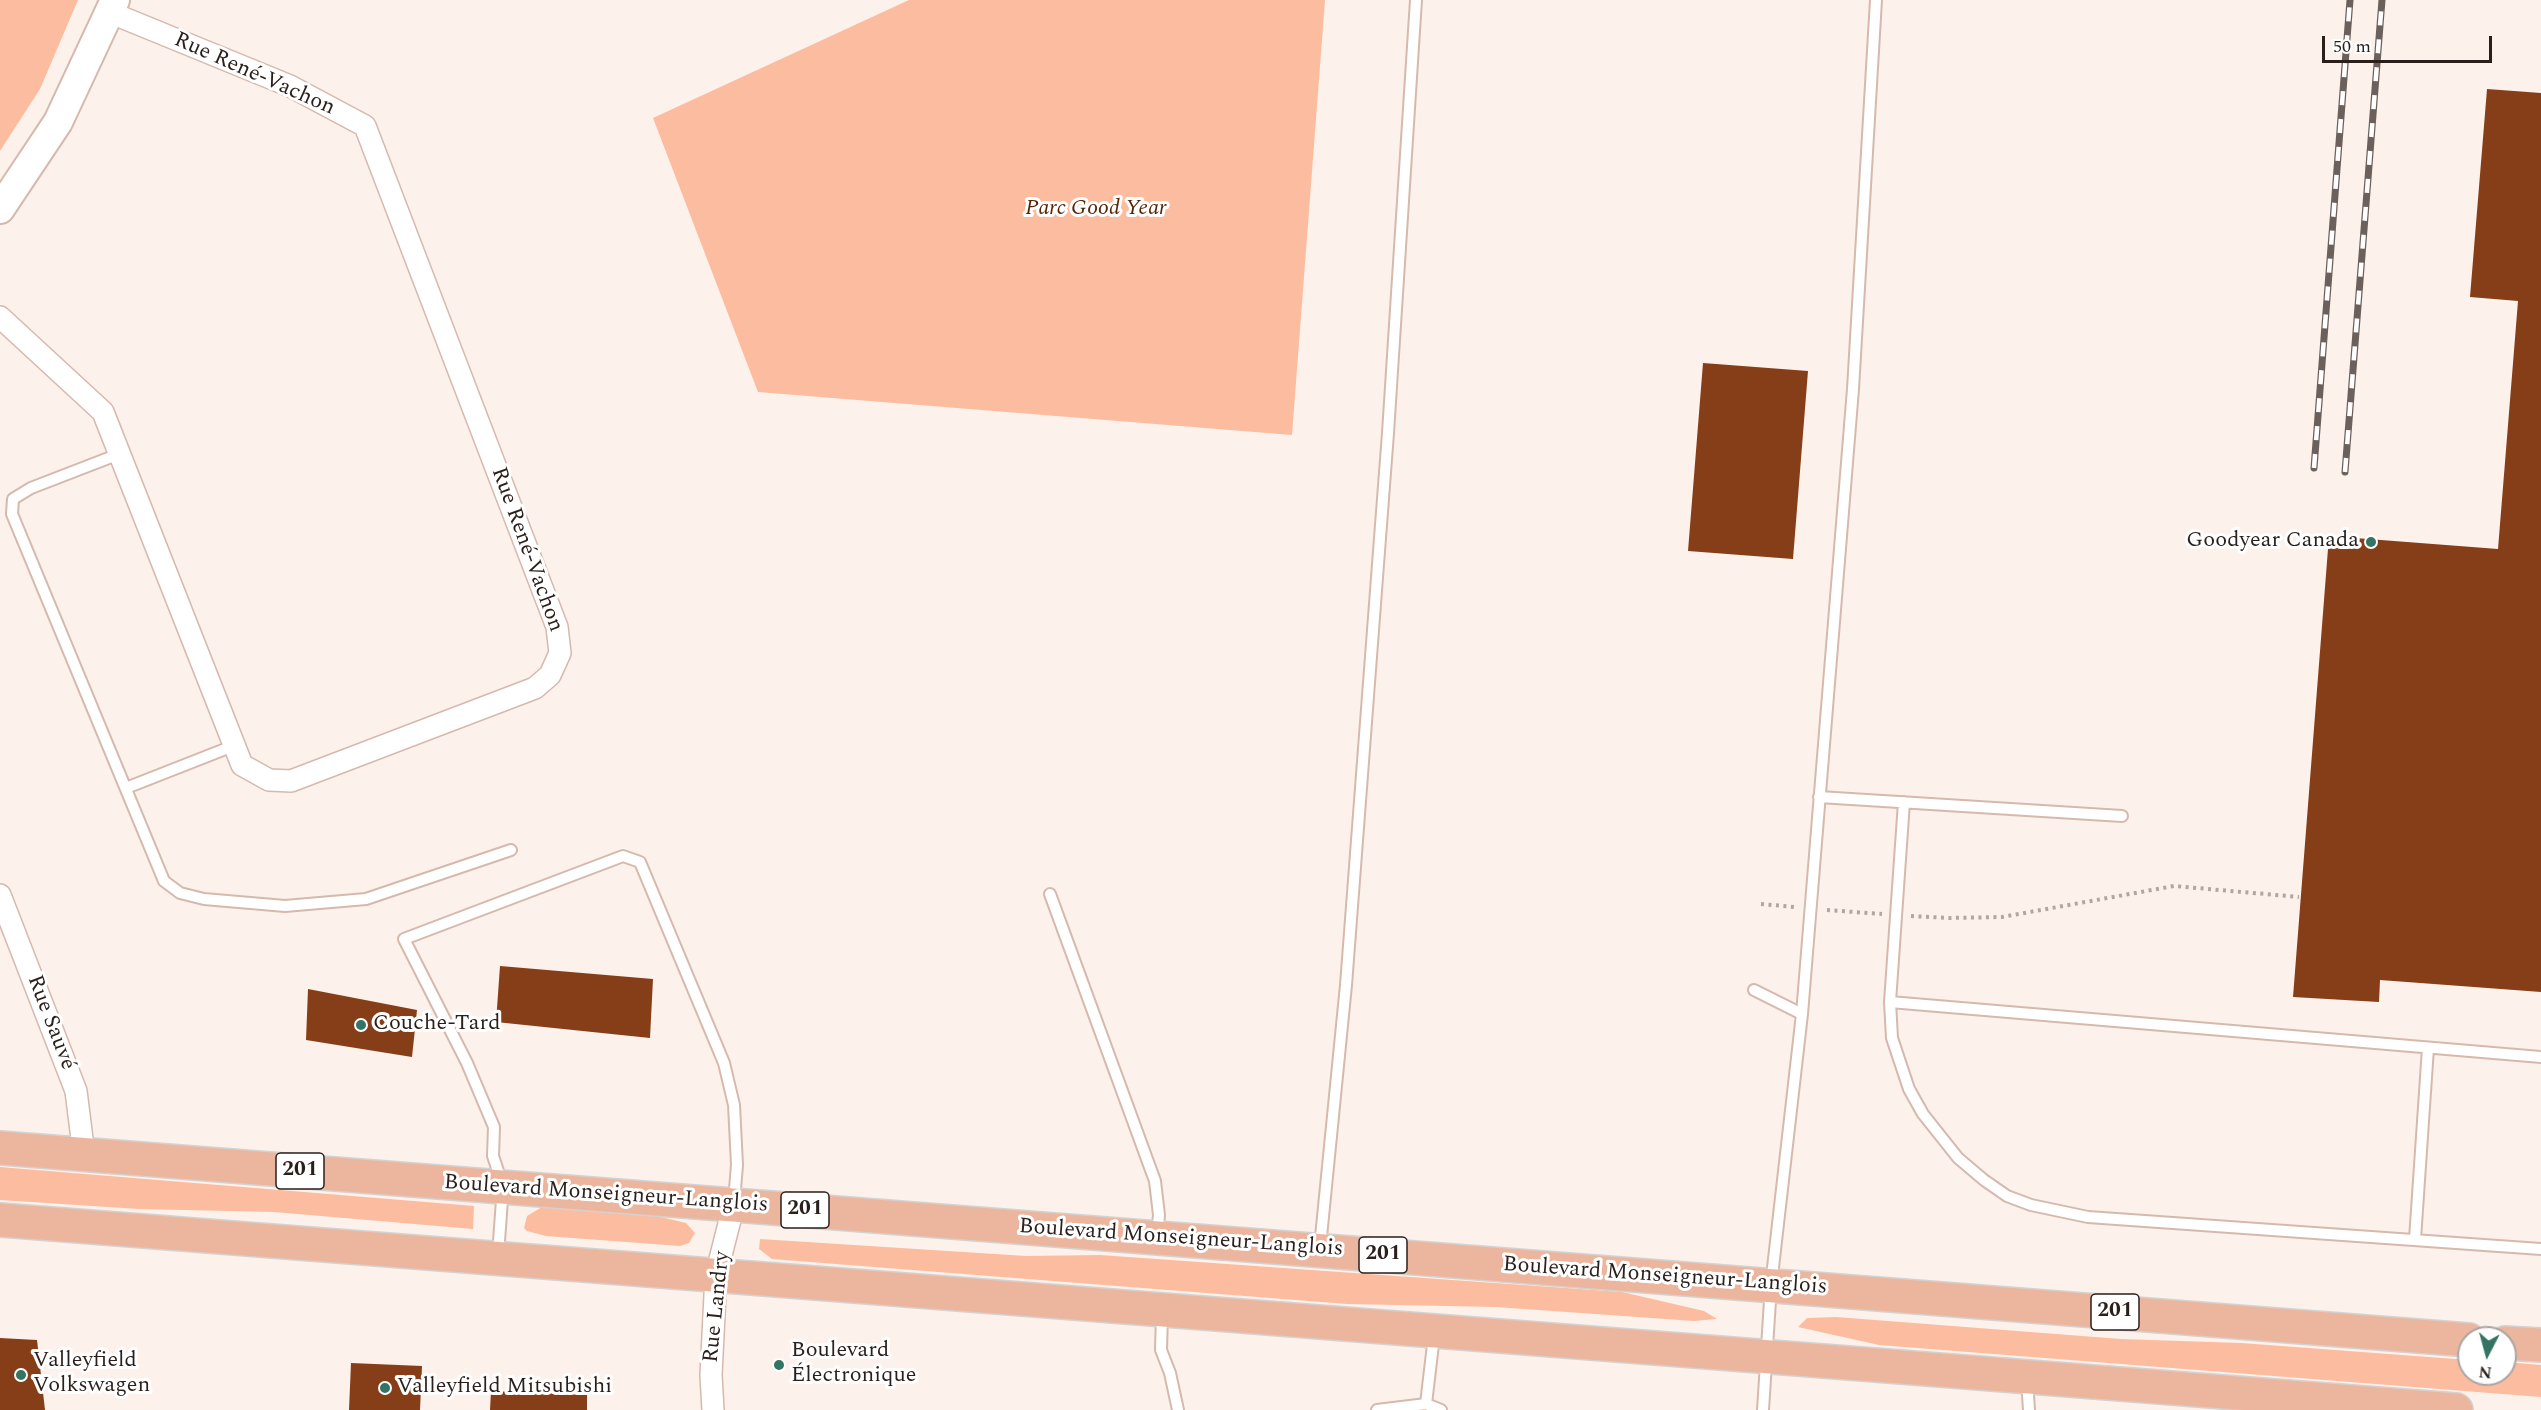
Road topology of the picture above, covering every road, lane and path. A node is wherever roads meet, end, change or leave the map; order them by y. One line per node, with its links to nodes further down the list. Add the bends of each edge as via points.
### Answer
1 (1416, 0): 34 (lane, via 1346,985)
2 (1876, 0): 11 (lane, via 1853,389)
3 (112, 6): 4 (main road); 9 (street, Rue René-Vachon, via 290,86 366,126 557,627 560,653 550,675 535,688 291,781 270,780 242,765)
4 (58, 122): 5 (main road); 6 (main road)
5 (0, 179)
6 (0, 209)
7 (0, 317): 8 (street, Rue René-Vachon, via 103,412)
8 (119, 454): 9 (street, Rue René-Vachon); 10 (lane, via 31,488 13,499 12,514)
9 (233, 746): 10 (lane)
10 (126, 788): 14 (lane, via 164,881 180,893 204,899 285,906 366,899)
11 (1819, 797): 12 (lane); 19 (lane)
12 (1904, 802): 13 (lane); 20 (lane)
13 (2122, 816)
14 (511, 850)
15 (1050, 894): 31 (lane, via 1155,1181)
16 (0, 895): 27 (street, Rue Sauvé, via 76,1091)
17 (2299, 897): 20 (path, via 2174,886 2002,917)
18 (1761, 904): 19 (path)
19 (1810, 908): 20 (path); 23 (lane)
20 (1895, 915): 22 (lane)
21 (1754, 990): 23 (lane)
22 (1890, 1002): 24 (lane); 32 (lane, via 1892,1038 1899,1064 1923,1114 1958,1158 2007,1196 2088,1217)
23 (1802, 1014): 37 (lane)
24 (2428, 1048): 25 (lane); 32 (lane)
25 (2541, 1057)
26 (0, 1148): 27 (highway, Boulevard Monseigneur-Langlois / 201)
27 (84, 1155): 28 (highway, Boulevard Monseigneur-Langlois / 201)
28 (503, 1186): 29 (highway, Boulevard Monseigneur-Langlois / 201); 29 (lane, via 493,1156 494,1127 467,1063 404,939 623,856 640,862 724,1063 734,1105); 35 (lane)
29 (734, 1204): 31 (highway, Boulevard Monseigneur-Langlois / 201); 36 (street, Rue Landry)
30 (0, 1220): 35 (highway)
31 (1157, 1237): 34 (highway, Boulevard Monseigneur-Langlois / 201)
32 (2415, 1239): 33 (lane)
33 (2541, 1249)
34 (1320, 1250): 37 (highway, Boulevard Monseigneur-Langlois / 201)
35 (498, 1257): 36 (highway)
36 (716, 1275): 38 (highway); 47 (street, Rue Landry)
37 (1771, 1286): 40 (highway, Boulevard Monseigneur-Langlois / 201); 43 (lane)
38 (1163, 1309): 39 (highway); 48 (lane, via 1161,1350)
39 (1435, 1330): 43 (highway); 45 (lane)
40 (2457, 1339)
41 (2517, 1343): 42 (highway)
42 (2541, 1345)
43 (1766, 1356): 44 (highway); 51 (lane)
44 (2027, 1377): 46 (highway); 52 (lane)
45 (1426, 1404): 49 (lane); 50 (lane)
46 (2314, 1404): 53 (highway)
47 (713, 1410)
48 (1178, 1410)
49 (1377, 1410)
50 (1441, 1410)
51 (1763, 1410)
52 (2029, 1410)
53 (2449, 1410): 54 (highway)
54 (2456, 1410)

